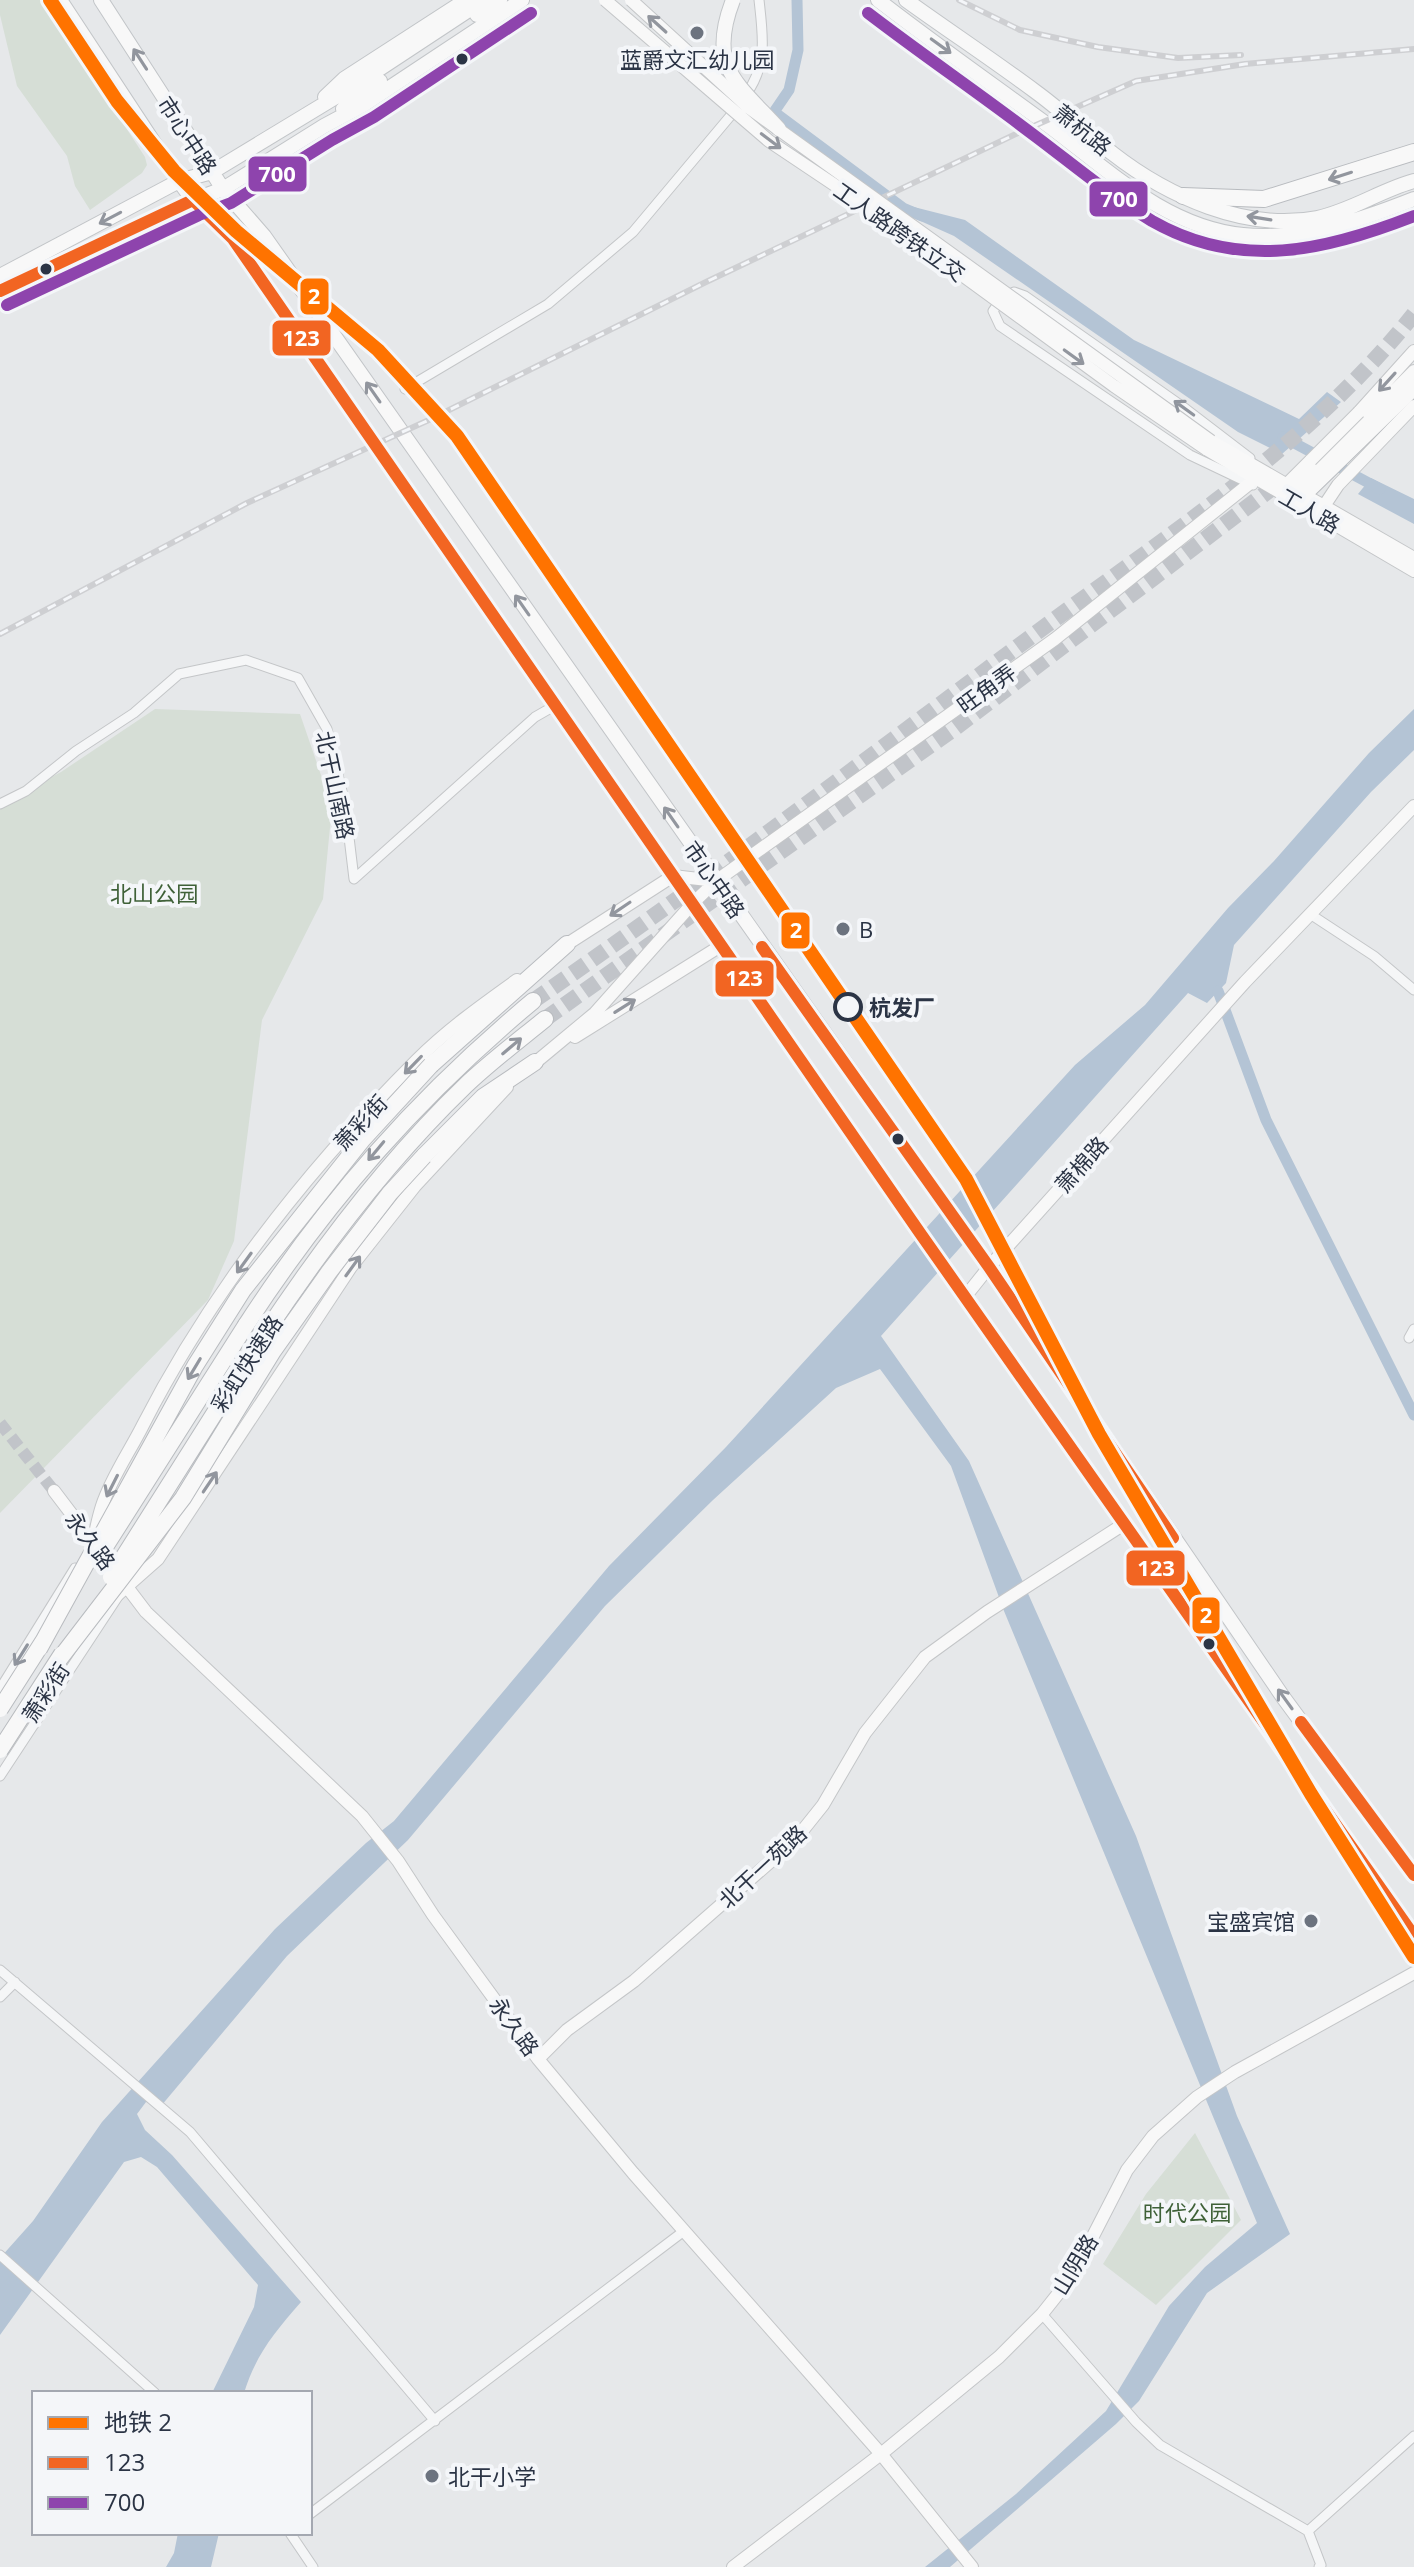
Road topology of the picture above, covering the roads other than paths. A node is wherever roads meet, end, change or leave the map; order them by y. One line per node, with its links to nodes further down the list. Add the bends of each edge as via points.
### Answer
1 (60, 0): 19 (main road, 市心中路)
2 (101, 0): 18 (main road, 市心中路, one-way to 2)
3 (466, 0): 14 (main road, via 344,79)
4 (484, 0): 13 (main road)
5 (500, 0): 13 (main road)
6 (522, 0): 15 (main road)
7 (605, 0): 33 (main road, 工人路跨铁立交, one-way to 33, bridge, via 769,141 1114,386)
8 (631, 0): 16 (main road, 工人路跨铁立交, one-way to 8, bridge)
9 (733, 0): 16 (main road, bridge, via 722,28 723,53 734,81)
10 (759, 0): 30 (street, via 764,48 755,83 633,232 548,304)
11 (878, 0): 23 (main road, 萧杭路, one-way to 23, via 1099,167 1157,205 1202,226 1243,235 1286,235 1368,217)
12 (906, 0): 22 (main road, 萧杭路, via 1115,155)
13 (353, 93): 14 (main road); 15 (main road)
14 (310, 111): 18 (main road)
15 (324, 126): 21 (main road)
16 (779, 129): 33 (main road, 工人路跨铁立交, bridge)
17 (1414, 152): 22 (highway, one-way to 22, via 1264,199)
18 (212, 172): 19 (main road); 21 (main road, 市心中路)
19 (179, 181): 24 (main road, 市心中路); 25 (main road, one-way to 25)
20 (1414, 181): 22 (main road, 萧杭路, one-way to 22, via 1316,218 1273,220 1232,214)
21 (223, 189): 24 (main road); 45 (main road, 市心中路, one-way to 21, via 264,236)
22 (1183, 196)
23 (1414, 199)
24 (193, 200): 26 (main road); 41 (main road, 市心中路, via 233,239)
25 (0, 276)
26 (0, 291)
27 (1414, 351): 32 (main road, one-way to 32)
28 (1414, 371): 32 (main road)
29 (1414, 387): 32 (highway)
30 (405, 389)
31 (1414, 406): 32 (main road)
32 (1373, 422): 34 (highway)
33 (1208, 445): 35 (main road, 工人路)
34 (1322, 471): 37 (highway); 38 (main road)
35 (1268, 480): 36 (street); 36 (street, one-way to 36, via 1186,409 1025,296 1014,292 1000,301 993,311 1000,326 1190,455); 37 (main road, 工人路); 40 (main road, 工人路)
36 (1249, 484): 45 (main road, 旺角弄, via 1055,639)
37 (1296, 489): 38 (main road, 工人路)
38 (1324, 506): 39 (main road, 工人路)
39 (1414, 558)
40 (1414, 571)
41 (556, 705): 42 (street, 北干山南路, via 535,717 354,879 345,804 327,729 298,678 246,660 179,674 134,713); 44 (main road, 市心中路)
42 (0, 804)
43 (1414, 806): 47 (main road)
44 (673, 876): 45 (main road); 46 (main road, 市心中路); 48 (main road, 萧彩街, one-way to 48)
45 (716, 881): 46 (main road, 萧彩街); 54 (main road, 市心中路)
46 (693, 903): 49 (main road, 市心中路); 53 (main road, 萧彩街, via 595,1013)
47 (1310, 914): 50 (street); 54 (main road, 萧棉路)
48 (567, 944): 58 (main road, 萧彩街, one-way to 58, via 467,1016 418,1059 319,1165 219,1299 165,1383 102,1504); 60 (highway, one-way to 60, bridge, via 431,1065 363,1139 243,1290)
49 (722, 945): 53 (main road, 萧彩街, one-way to 49); 55 (main road, 市心中路)
50 (1414, 990)
51 (533, 1001): 60 (highway, 彩虹快速路, one-way to 60, bridge, via 461,1062 388,1137 305,1239)
52 (545, 1019): 61 (highway, 彩虹快速路, one-way to 52, bridge, via 262,1338 343,1222 468,1083)
53 (535, 1062): 59 (main road, 萧彩街, one-way to 53, via 158,1559 351,1267 415,1186); 61 (highway, bridge, via 483,1097 390,1193 273,1351 183,1498)
54 (989, 1267): 55 (main road, 萧棉路); 67 (main road, 市心中路, one-way to 54, via 1283,1697)
55 (965, 1297): 57 (main road, 市心中路)
56 (54, 1491): 58 (main road, 永久路)
57 (1124, 1524): 68 (main road, 市心中路); 73 (main road, 北干一苑路, via 925,1657 865,1733 823,1805 795,1840)
58 (93, 1542): 59 (main road, 永久路); 62 (street, one-way to 62); 63 (main road, 萧彩街, via 88,1562)
59 (126, 1586): 65 (main road, 萧彩街, via 76,1644); 66 (street); 73 (main road, 永久路, via 146,1612 362,1816)
60 (39, 1649): 63 (highway, 彩虹快速路, bridge)
61 (58, 1661): 64 (highway, 彩虹快速路, bridge)
62 (0, 1689)
63 (0, 1712)
64 (0, 1750)
65 (0, 1760)
66 (0, 1776)
67 (1414, 1875)
68 (1414, 1936)
69 (0, 1970): 71 (street)
70 (1414, 1973): 76 (main road, 山阴路, via 1235,2072 1153,2136 1127,2170 1073,2275)
71 (15, 1982): 72 (street); 78 (street, via 190,2132)
72 (0, 1997)
73 (538, 2059): 74 (main road, 永久路)
74 (684, 2231): 78 (street); 80 (main road, 永久路)
75 (0, 2255): 77 (street)
76 (1042, 2314): 80 (main road, 山阴路, via 999,2357); 82 (street, via 1160,2445)
77 (153, 2391)
78 (435, 2421): 81 (street)
79 (1414, 2436): 82 (street)
80 (881, 2454): 84 (main road, 永久路); 86 (main road, 山阴路)
81 (312, 2513)
82 (1308, 2531): 87 (street)
83 (291, 2535): 85 (street)
84 (970, 2564)
85 (313, 2567)
86 (733, 2567)
87 (1319, 2567)

